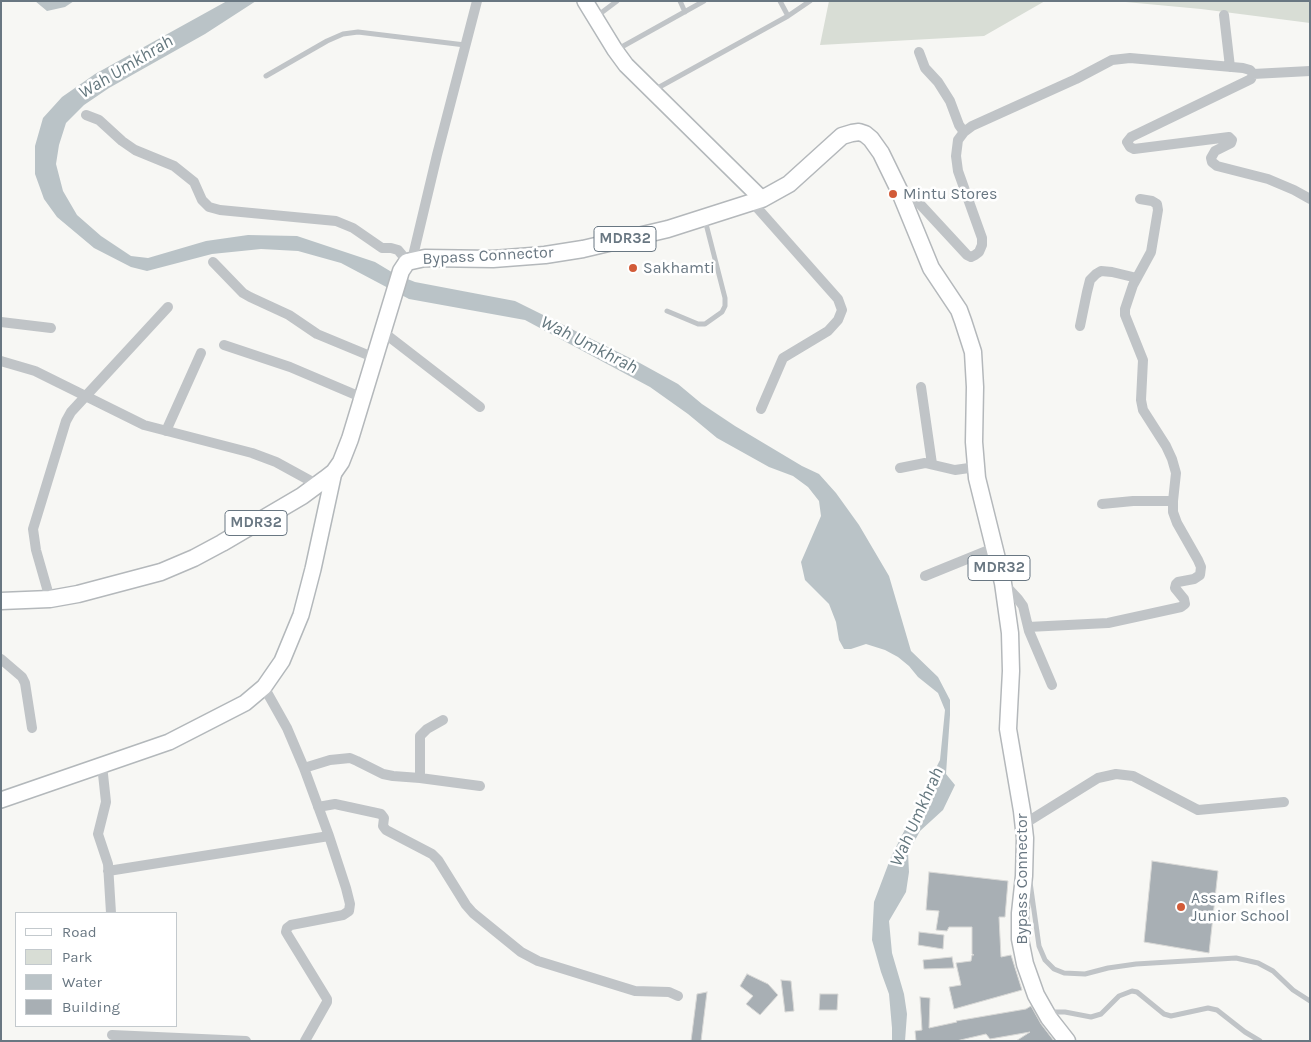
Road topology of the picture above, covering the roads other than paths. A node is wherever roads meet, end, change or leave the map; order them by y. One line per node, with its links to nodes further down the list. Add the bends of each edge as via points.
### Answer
1 (477, 1): 12 (street)
2 (585, 1): 11 (street)
3 (617, 1): 11 (lane)
4 (680, 1): 8 (lane)
5 (704, 1): 8 (lane)
6 (780, 1): 10 (lane)
7 (810, 1): 10 (lane)
8 (685, 12): 13 (lane)
9 (1224, 15): 15 (street)
10 (788, 16): 19 (lane)
11 (594, 18): 13 (street)
12 (466, 45): 18 (lane, via 358,32 343,34); 28 (street)
13 (615, 50): 19 (street)
14 (919, 52): 21 (street, via 925,68 950,101)
15 (1230, 67): 17 (street, via 1250,70); 21 (street, via 1130,58 1112,60)
16 (1310, 71): 17 (street)
17 (1253, 74): 24 (street, via 1247,81 1131,137 1127,142 1134,149 1229,137 1231,143 1215,151 1210,158 1216,166 1268,179)
18 (266, 76)
19 (652, 91): 25 (street)
20 (86, 115): 28 (street, via 99,120 135,150 174,166 189,177 209,207 336,221 353,228 382,248 398,250)
21 (964, 132): 22 (street, via 958,140 956,156 982,238 979,252 971,257 967,255 918,202)
22 (899, 190): 25 (main road, Bypass Connector / MDR32, via 881,153 871,139 859,132 837,141 789,184); 47 (main road, Bypass Connector / MDR32, via 931,268 958,310 969,335 975,372)
23 (1140, 199): 29 (street, via 1157,204 1158,210 1151,252)
24 (1310, 199)
25 (757, 200): 26 (main road, Bypass Connector / MDR32); 44 (street, via 838,299 842,310 828,332 783,358)
26 (705, 218): 28 (main road, Bypass Connector / MDR32, via 545,255 493,259 425,258); 31 (lane, via 725,306 705,324)
27 (212, 262): 38 (street, via 243,293 289,315 317,334)
28 (406, 265): 35 (main road, Bypass Connector / MDR32)
29 (1137, 278): 33 (street, via 1101,271 1096,274 1090,280); 51 (street, via 1125,314 1143,360 1143,410 1166,446 1176,473)
30 (168, 306): 41 (street)
31 (667, 311)
32 (1, 322): 34 (street)
33 (1080, 326)
34 (51, 328)
35 (383, 332): 38 (main road, Bypass Connector / MDR32); 43 (street)
36 (224, 345): 42 (street, via 290,366)
37 (201, 353): 45 (street)
38 (375, 358): 42 (main road, Bypass Connector / MDR32)
39 (1, 361): 41 (street, via 34,371)
40 (921, 387): 46 (street)
41 (86, 395): 45 (street, via 127,418); 56 (street, via 66,421 33,529)
42 (363, 398): 49 (main road, Bypass Connector / MDR32, via 348,445)
43 (480, 407)
44 (761, 409)
45 (166, 431): 50 (street, via 252,453)
46 (932, 464): 47 (street, via 955,470); 48 (street)
47 (976, 467): 53 (main road, Bypass Connector / MDR32)
48 (900, 468)
49 (334, 472): 50 (main road, Bypass Connector / MDR32); 61 (street, via 301,615 282,661)
50 (318, 485): 56 (main road, Bypass Connector / MDR32, via 222,543 176,566 104,588)
51 (1173, 501): 52 (street); 58 (street, via 1177,523 1201,567 1200,575 1176,584 1175,588 1184,599 1181,607 1108,623)
52 (1102, 504)
53 (994, 548): 54 (street); 55 (main road, Bypass Connector / MDR32)
54 (925, 576)
55 (1003, 583): 58 (street, via 1023,606); 71 (main road, Bypass Connector / MDR32, via 1012,656 1008,729)
56 (50, 599): 57 (main road, Bypass Connector / MDR32)
57 (1, 600)
58 (1028, 627): 60 (street)
59 (1, 659): 63 (street, via 25,683)
60 (1052, 685)
61 (264, 687): 64 (street, via 245,704 169,742); 65 (street)
62 (443, 720): 66 (street, via 420,736)
63 (32, 728)
64 (102, 765): 68 (street); 74 (street, via 106,802 98,834)
65 (304, 768): 66 (street, via 350,758 383,774); 70 (street)
66 (420, 778): 67 (street)
67 (480, 786)
68 (1, 800)
69 (1284, 802): 71 (street, via 1198,810 1133,776 1116,774 1098,778)
70 (318, 807): 72 (street); 76 (street, via 335,804 381,814 386,830 438,860 473,913 521,952 538,961 635,991 669,992)
71 (1024, 824): 73 (main road, Bypass Connector / MDR32)
72 (329, 836): 74 (street); 81 (street, via 346,888 350,904 348,911 343,915 291,924 286,932 327,999)
73 (1025, 858): 77 (lane, via 1039,946 1045,960 1054,969 1084,974 1136,964 1236,958 1258,962); 78 (main road, Bypass Connector / MDR32, via 1021,945 1036,995)
74 (108, 870): 75 (street)
75 (111, 912)
76 (678, 996)
77 (1310, 1002)
78 (1046, 1012): 82 (main road, Bypass Connector / MDR32); 83 (lane, via 1091,1017 1101,1014 1119,996 1138,992 1171,1016 1208,1008 1217,1010)
79 (112, 1034): 80 (street)
80 (246, 1041)
81 (305, 1041)
82 (1067, 1041)
83 (1260, 1041)

